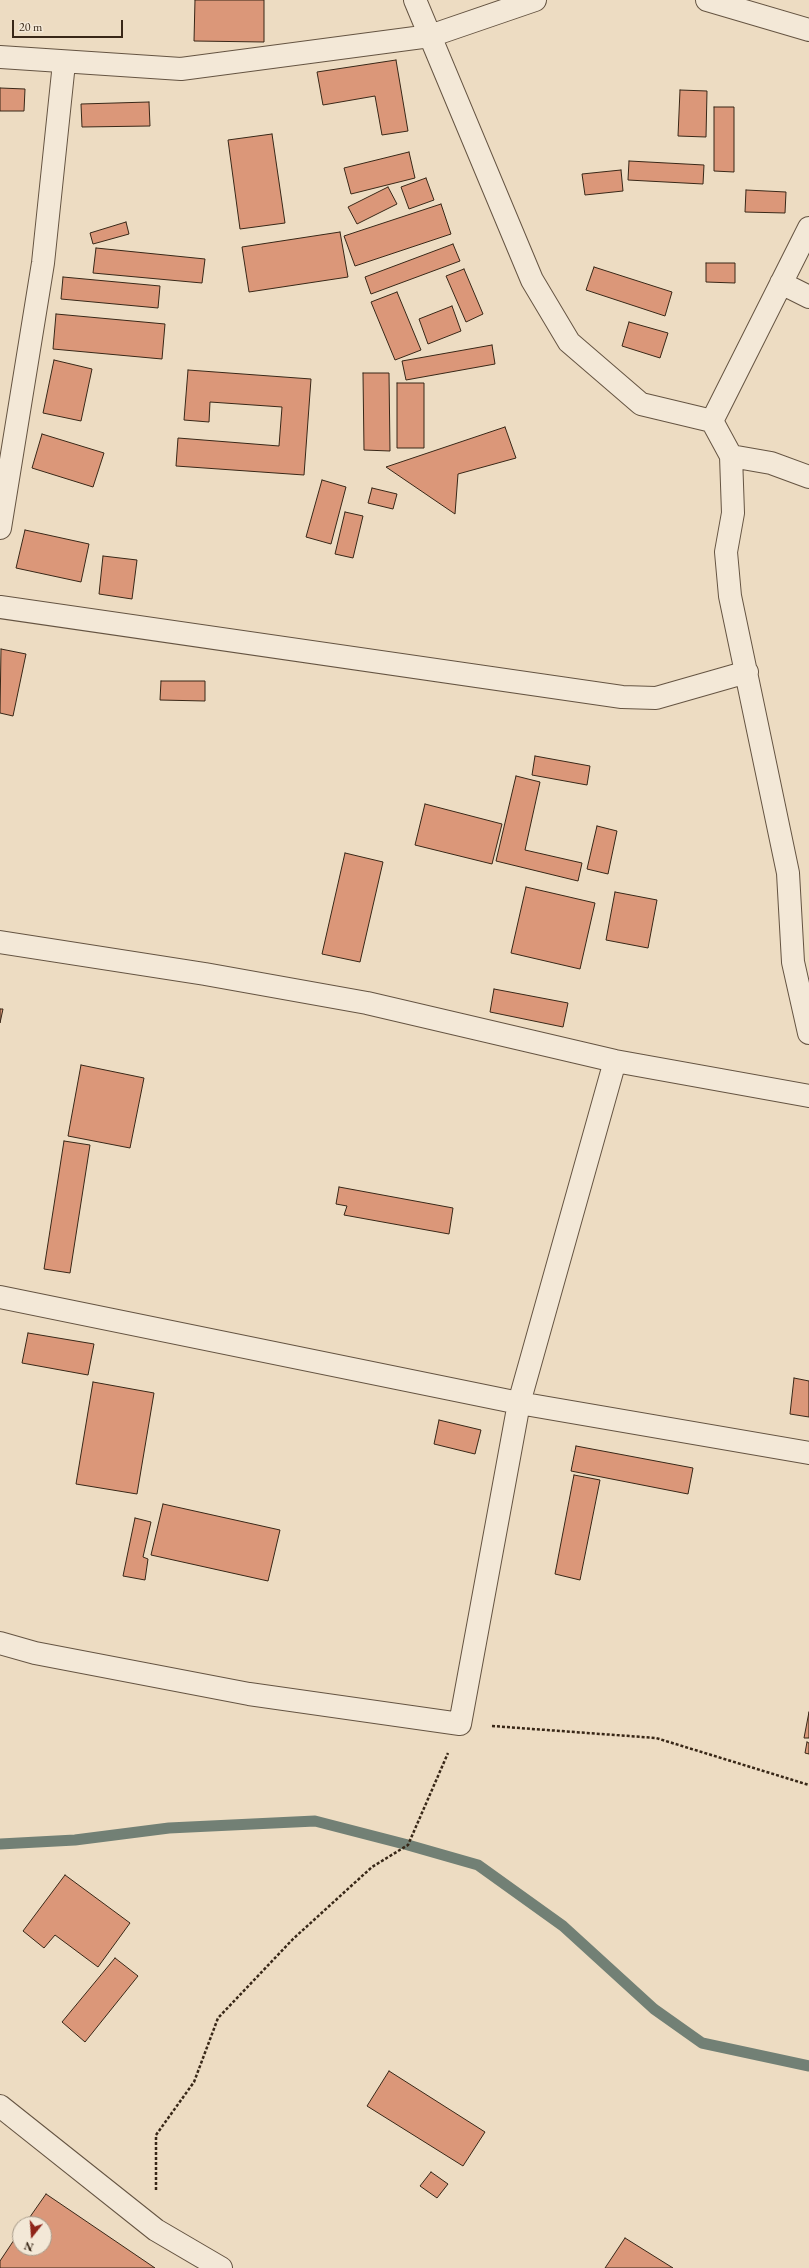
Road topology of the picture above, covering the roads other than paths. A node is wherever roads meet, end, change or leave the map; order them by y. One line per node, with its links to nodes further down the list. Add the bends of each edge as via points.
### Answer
1 (415, 0): 5 (street)
2 (536, 0): 5 (street)
3 (707, 0): 4 (street)
4 (809, 30)
5 (430, 36): 7 (street, via 180,69); 11 (street, via 532,280 569,342 642,404)
6 (0, 57): 7 (street)
7 (64, 63): 14 (street, via 43,263)
8 (809, 228): 9 (street)
9 (781, 283): 10 (street); 11 (street)
10 (809, 297)
11 (712, 421): 12 (street)
12 (731, 456): 13 (street, via 771,463); 16 (street, via 733,513 726,552 730,596)
13 (809, 477)
14 (0, 528)
15 (0, 607): 16 (street, via 622,697 656,698)
16 (747, 672): 18 (street, via 788,873 793,962)
17 (0, 942): 19 (street, via 205,974 367,1003)
18 (809, 1033)
19 (615, 1061): 20 (street); 22 (street)
20 (809, 1096)
21 (0, 1297): 22 (street)
22 (519, 1403): 23 (street); 24 (street, via 460,1724 249,1694)
23 (809, 1453)
24 (0, 1644)
25 (0, 2106): 26 (street, via 156,2230)
26 (221, 2268)

